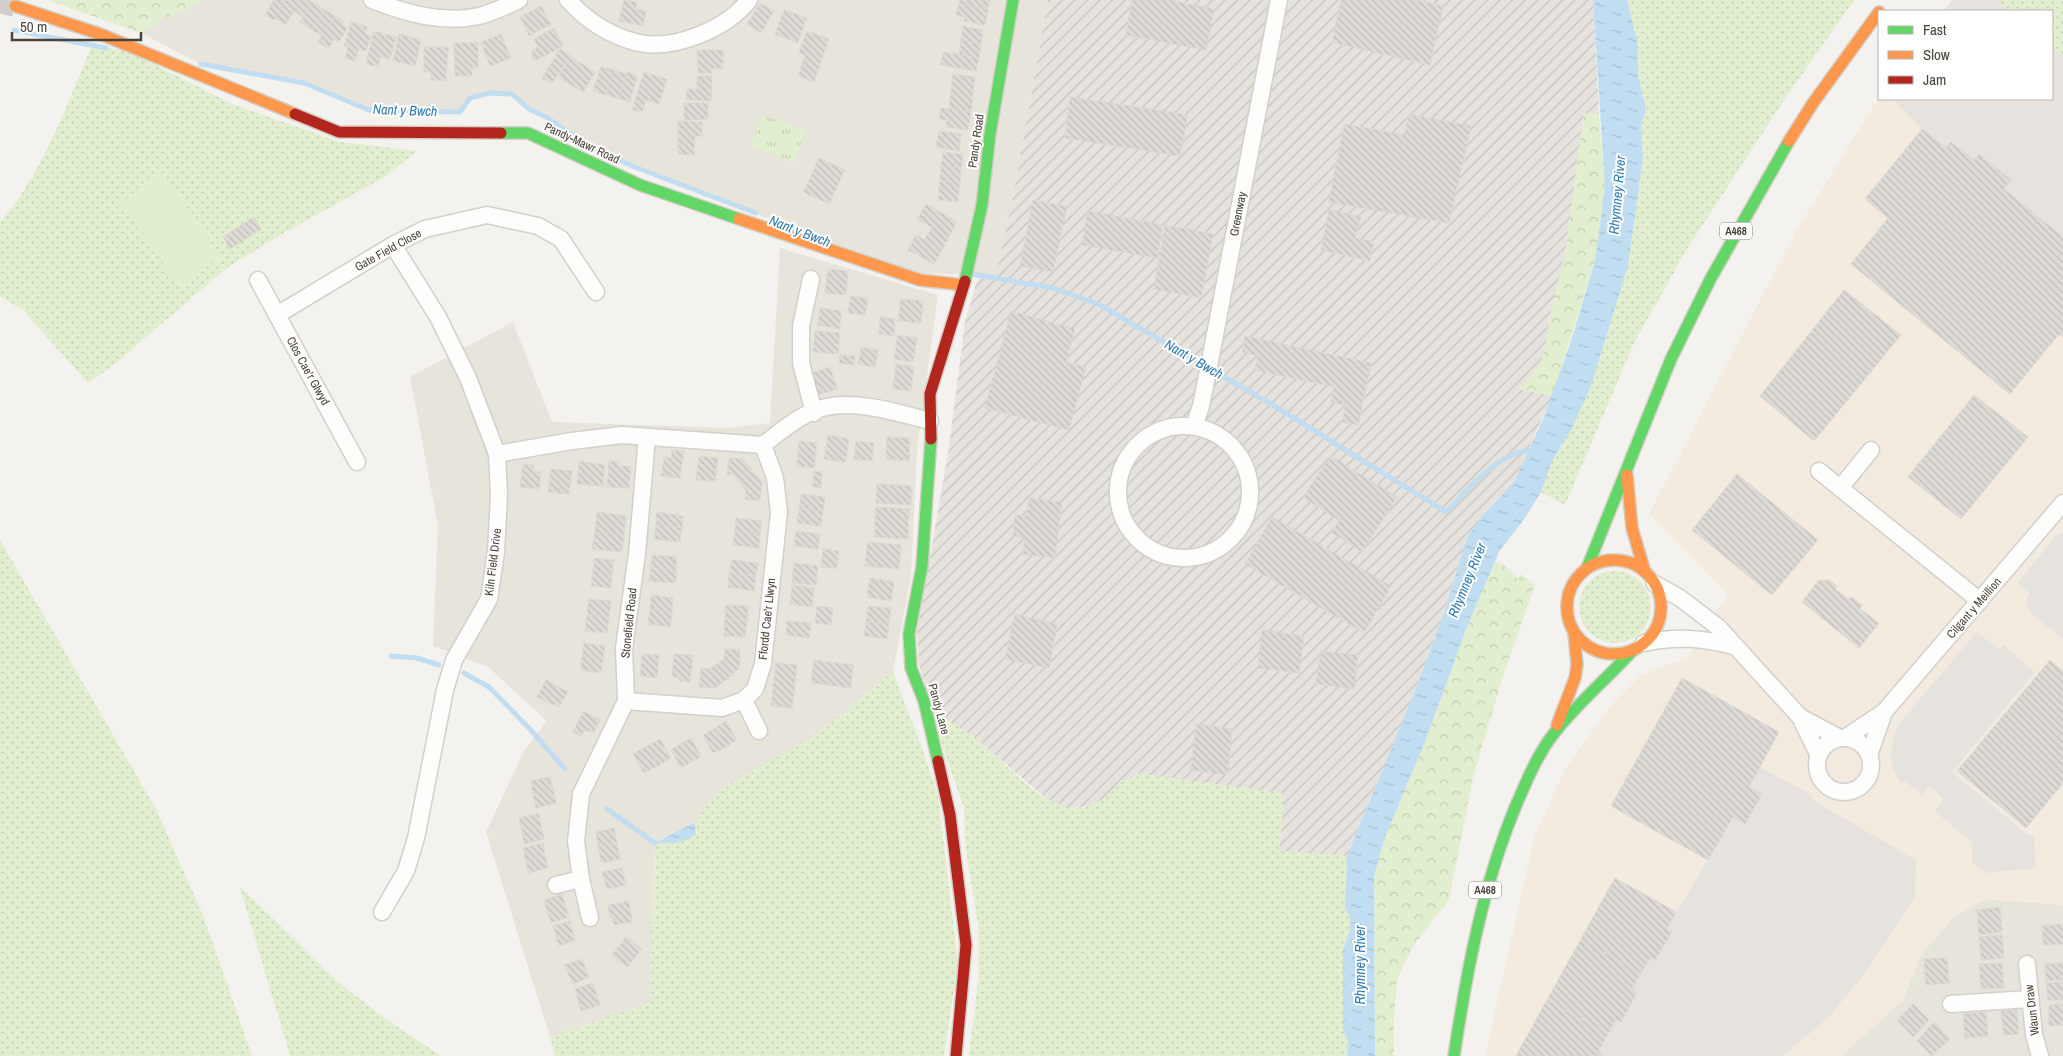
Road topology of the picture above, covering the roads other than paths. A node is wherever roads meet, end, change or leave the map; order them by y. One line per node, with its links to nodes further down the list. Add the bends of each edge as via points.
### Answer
1 (372, 0): 2 (street, via 429,17 456,18 480,16)
2 (519, 0)
3 (568, 0): 4 (street, via 584,17 610,33 637,43 658,44 701,34 724,23)
4 (749, 0)
5 (1014, 0): 12 (street, Pandy Road, via 990,134 982,205)
6 (1279, 0): 17 (street, Greenway, via 1209,366)
7 (15, 6): 12 (street, Pandy-Mawr Road, via 100,34 339,132 528,133 640,185 920,280)
8 (1878, 15): 23 (street, A468, via 1812,103 1742,220 1678,343)
9 (393, 245): 13 (street, Gate Field Close, via 425,229 487,215 538,226 561,239); 14 (street, Gate Field Close); 21 (street, Kiln Field Drive, via 438,317 468,378)
10 (811, 278): 15 (street, via 801,326 800,363)
11 (258, 280): 14 (street, Clos Cae'r Glwyd)
12 (964, 285): 16 (street, Pandy Lane, via 930,394)
13 (596, 292)
14 (277, 315): 22 (street, Clos Cae'r Glwyd)
15 (814, 413): 16 (street, via 826,407 850,406); 19 (street, via 797,420)
16 (930, 421): 49 (street, Pandy Lane, via 931,455 922,566 909,634 911,668 924,701 950,815 965,936)
17 (1194, 426): 17 (street, via 1173,427 1153,433 1136,446 1124,463 1118,484 1119,504 1138,541 1156,553 1176,559 1197,558 1216,551 1244,521 1250,501 1250,480 1243,461 1219,436)
18 (647, 437): 19 (street); 21 (street, via 622,435); 33 (street, Stonefield Road, via 637,554 624,648)
19 (762, 445): 34 (street, Ffordd Cae'r Llwyn, via 774,478 778,512 763,664 755,689)
20 (1870, 450): 25 (street)
21 (497, 454): 44 (street, Kiln Field Drive, via 496,552 489,600 454,660 416,838 406,871)
22 (357, 462)
23 (1627, 469): 27 (street, A468); 28 (street, A468, via 1631,518)
24 (1819, 471): 25 (street)
25 (1840, 488): 29 (street)
26 (2063, 503): 29 (street, Cilgant y Meillion)
27 (1587, 568): 28 (street, via 1616,560 1632,563); 30 (street, via 1569,591 1566,606)
28 (1650, 578): 31 (street, via 1703,614); 32 (street, via 1660,600 1660,616 1655,630)
29 (1980, 601): 35 (street, Cilgant y Meillion)
30 (1574, 633): 32 (street, via 1594,650 1607,654 1620,654); 38 (street, A468, via 1575,678)
31 (1734, 646): 32 (street, via 1677,638); 36 (street)
32 (1639, 647): 38 (street, A468)
33 (626, 700): 34 (street, via 722,708); 42 (street, Stonefield Road, via 581,794 576,841)
34 (744, 700): 37 (street)
35 (1884, 712): 39 (street, Cilgant y Meillion); 40 (street, Cilgant y Meillion)
36 (1800, 717): 39 (street); 41 (street)
37 (759, 731)
38 (1553, 735): 50 (street, A468, via 1525,785 1496,853 1473,941)
39 (1842, 738): 40 (street, via 1860,743); 41 (street, via 1826,744)
40 (1869, 755): 41 (street, via 1871,764 1866,781 1844,792 1822,780 1817,765)
41 (1819, 756)
42 (581, 879): 43 (street); 45 (street, Stonefield Road)
43 (556, 885)
44 (382, 912)
45 (590, 918)
46 (2027, 964): 47 (street, Waun Draw)
47 (2030, 999): 48 (street); 51 (street, Waun Draw)
48 (1951, 1004)
49 (956, 1056)
50 (1454, 1056)
51 (2040, 1056)

